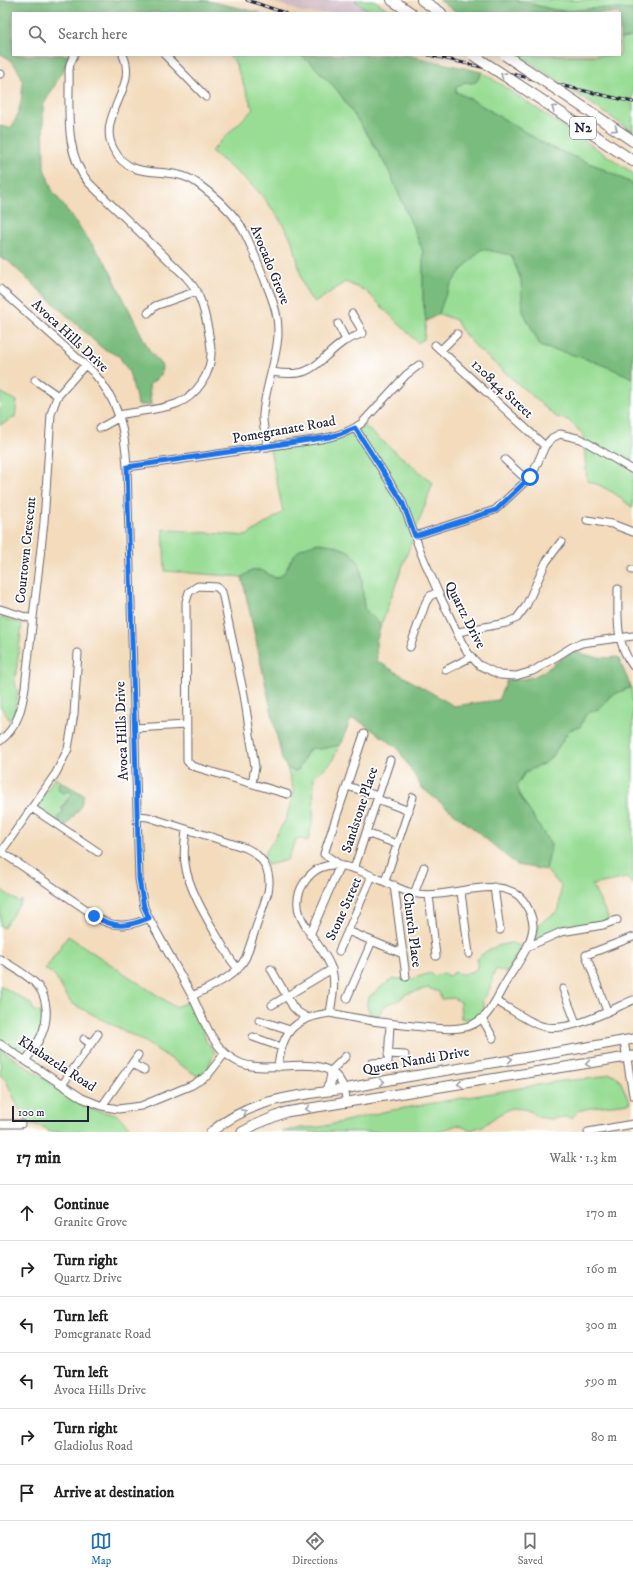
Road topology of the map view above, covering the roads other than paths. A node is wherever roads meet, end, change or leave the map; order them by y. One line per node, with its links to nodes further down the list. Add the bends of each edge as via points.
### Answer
1 (392, 0): 3 (highway)
2 (422, 0): 4 (highway)
3 (410, 12)
4 (440, 12)
5 (74, 56): 14 (street, via 69,70 70,136 72,150 82,173 89,183)
6 (123, 56): 24 (street, Avocado Grove, via 127,76 109,125 112,147 120,159 133,168 171,172 192,179 239,223 253,250 277,318 278,336)
7 (166, 56): 10 (street)
8 (475, 56): 12 (highway, N2, one-way to 8, bridge)
9 (506, 56): 11 (highway, N2, one-way to 11, bridge)
10 (206, 97)
11 (633, 141)
12 (633, 161)
13 (0, 289): 22 (street, Avoca Hills Drive)
14 (197, 290): 15 (street, via 155,306); 27 (street, via 203,307 211,351 207,372 202,382 194,393 177,404)
15 (148, 313)
16 (352, 314): 19 (street, via 362,333)
17 (338, 324): 19 (street)
18 (457, 334): 21 (street)
19 (346, 340): 24 (street, via 309,370 290,374)
20 (434, 345): 21 (street, 120844 Street)
21 (441, 350): 30 (street, 120844 Street)
22 (85, 365): 26 (street, Courtown Crescent); 27 (street, Avoca Hills Drive, via 102,382)
23 (419, 365): 29 (street, Pomegranate Road, via 406,374)
24 (272, 372): 31 (street, Avocado Grove, via 263,414)
25 (35, 380): 26 (street)
26 (58, 396): 43 (street, Courtown Crescent, via 49,422 44,522)
27 (120, 416): 28 (street); 33 (street, Avoca Hills Drive)
28 (100, 428)
29 (355, 428): 31 (street, Pomegranate Road, via 329,437); 38 (street, Quartz Drive, via 402,501)
30 (545, 446): 34 (street, via 552,438 563,434 581,439); 35 (street)
31 (268, 447): 33 (street, Pomegranate Road)
32 (504, 460): 35 (street)
33 (127, 467): 53 (street, Avoca Hills Drive)
34 (633, 470)
35 (527, 480): 38 (street, via 492,512)
36 (587, 520): 37 (street, via 612,524)
37 (633, 532)
38 (415, 536): 41 (street, Quartz Drive)
39 (560, 542): 44 (street, via 546,562 526,606 517,618 506,623)
40 (618, 589): 46 (street)
41 (438, 592): 44 (street, Quartz Drive); 47 (street, via 430,596 426,602)
42 (0, 609): 43 (street)
43 (32, 619): 55 (street, Courtown Crescent, via 23,701 17,722)
44 (458, 632): 49 (street, Quartz Drive)
45 (633, 636): 46 (street, Quartz Drive)
46 (619, 639): 49 (street, Quartz Drive, via 576,645 533,671 516,676 493,673); 50 (street)
47 (410, 647)
48 (78, 653): 62 (street, via 74,714 68,749 56,773)
49 (471, 657): 51 (street)
50 (633, 666)
51 (446, 670)
52 (186, 725): 53 (street); 57 (street, via 187,758 190,764); 57 (street, via 187,595 198,586 214,586 222,592 244,695 254,761)
53 (134, 728): 64 (street, Avoca Hills Drive)
54 (364, 734): 58 (street)
55 (0, 740)
56 (390, 760): 61 (street, Sandstone Place)
57 (252, 783): 59 (street)
58 (347, 786): 61 (street); 70 (street, via 324,854)
59 (287, 794)
60 (413, 797): 63 (street)
61 (378, 798): 63 (street); 66 (street, Sandstone Place)
62 (32, 808): 68 (street); 69 (street)
63 (409, 811): 67 (street)
64 (137, 816): 65 (street, via 148,817); 80 (street, Avoca Hills Drive, via 140,889)
65 (186, 830): 93 (street, via 184,850 188,879); 93 (street, via 250,850 266,867 269,877 268,892 246,957)
66 (366, 833): 67 (street); 72 (street, Sandstone Place)
67 (397, 844): 74 (street)
68 (0, 852): 80 (street, via 103,921 121,926)
69 (98, 852)
70 (340, 865): 72 (street); 84 (street); 84 (street, via 318,870 301,887 299,910)
71 (424, 867): 78 (street)
72 (354, 869): 73 (street)
73 (372, 876): 74 (street); 83 (street, Stone Street)
74 (385, 881): 75 (street)
75 (394, 885): 78 (street); 89 (street, Church Place)
76 (494, 887): 77 (street); 82 (street); 87 (street, via 510,890 525,904 532,922 532,933)
77 (461, 892): 79 (street); 90 (street)
78 (414, 894): 79 (street)
79 (429, 895): 91 (street)
80 (149, 918): 98 (street, Avoca Hills Drive)
81 (617, 920): 87 (street, via 561,932)
82 (500, 930)
83 (348, 931): 86 (street); 88 (street, Stone Street)
84 (310, 935): 95 (street)
85 (633, 937): 104 (street, via 586,955)
86 (372, 941): 89 (street); 100 (street)
87 (527, 947): 102 (street)
88 (339, 951)
89 (403, 954): 96 (street, Church Place)
90 (469, 954)
91 (436, 956)
92 (0, 959): 126 (street, via 34,982 41,991 46,1005 46,1023)
93 (238, 969): 98 (street)
94 (271, 969): 99 (street)
95 (332, 969): 99 (street); 105 (street, via 334,982)
96 (406, 977)
97 (563, 989): 109 (street)
98 (192, 996): 120 (street, Avoca Hills Drive, via 213,1038)
99 (287, 996): 103 (street); 106 (street, via 298,1012)
100 (346, 998)
101 (633, 1000): 104 (street)
102 (496, 1001): 107 (street); 109 (street, via 542,1026 559,1028)
103 (272, 1005)
104 (607, 1011): 109 (street)
105 (330, 1013): 106 (street); 110 (street)
106 (308, 1018): 111 (street)
107 (482, 1018): 110 (street, via 468,1026 454,1029); 114 (street)
108 (259, 1020): 111 (street)
109 (576, 1023)
110 (390, 1024): 121 (street)
111 (290, 1030): 119 (street)
112 (98, 1034): 118 (street)
113 (253, 1037): 119 (street)
114 (493, 1038)
115 (84, 1039): 118 (street)
116 (629, 1040): 125 (street); 133 (main road, Queen Nandi Drive, one-way to 116)
117 (0, 1044): 126 (street, Khabazela Road)
118 (91, 1044): 132 (street)
119 (281, 1047): 129 (street)
120 (225, 1053): 129 (street, Avoca Hills Drive, via 249,1066); 137 (street, Khabazela Road, via 200,1081 156,1101 131,1108)
121 (388, 1054): 122 (street); 127 (street, via 387,1063)
122 (405, 1054)
123 (138, 1055): 128 (street)
124 (346, 1056): 131 (street)
125 (630, 1057): 135 (street); 136 (main road, one-way to 136)
126 (26, 1060): 132 (street, Khabazela Road)
127 (372, 1063)
128 (132, 1064): 130 (street); 137 (street)
129 (278, 1067): 131 (street, Avoca Hills Drive, via 307,1064)
130 (144, 1070)
131 (331, 1073): 133 (street); 134 (main road)
132 (62, 1085): 137 (street, Khabazela Road, via 82,1098)
133 (344, 1089): 134 (main road, Queen Nandi Drive); 136 (street)
134 (326, 1091): 142 (main road, Queen Nandi Drive, one-way to 134, via 246,1110 271,1100)
135 (633, 1095)
136 (347, 1103): 143 (main road, one-way to 143, via 286,1112)
137 (102, 1106)
138 (0, 1124): 141 (street, via 18,1124)
139 (633, 1124): 140 (street)
140 (602, 1130): 144 (street)
141 (15, 1132)
142 (211, 1132)
143 (242, 1132)
144 (588, 1132)

